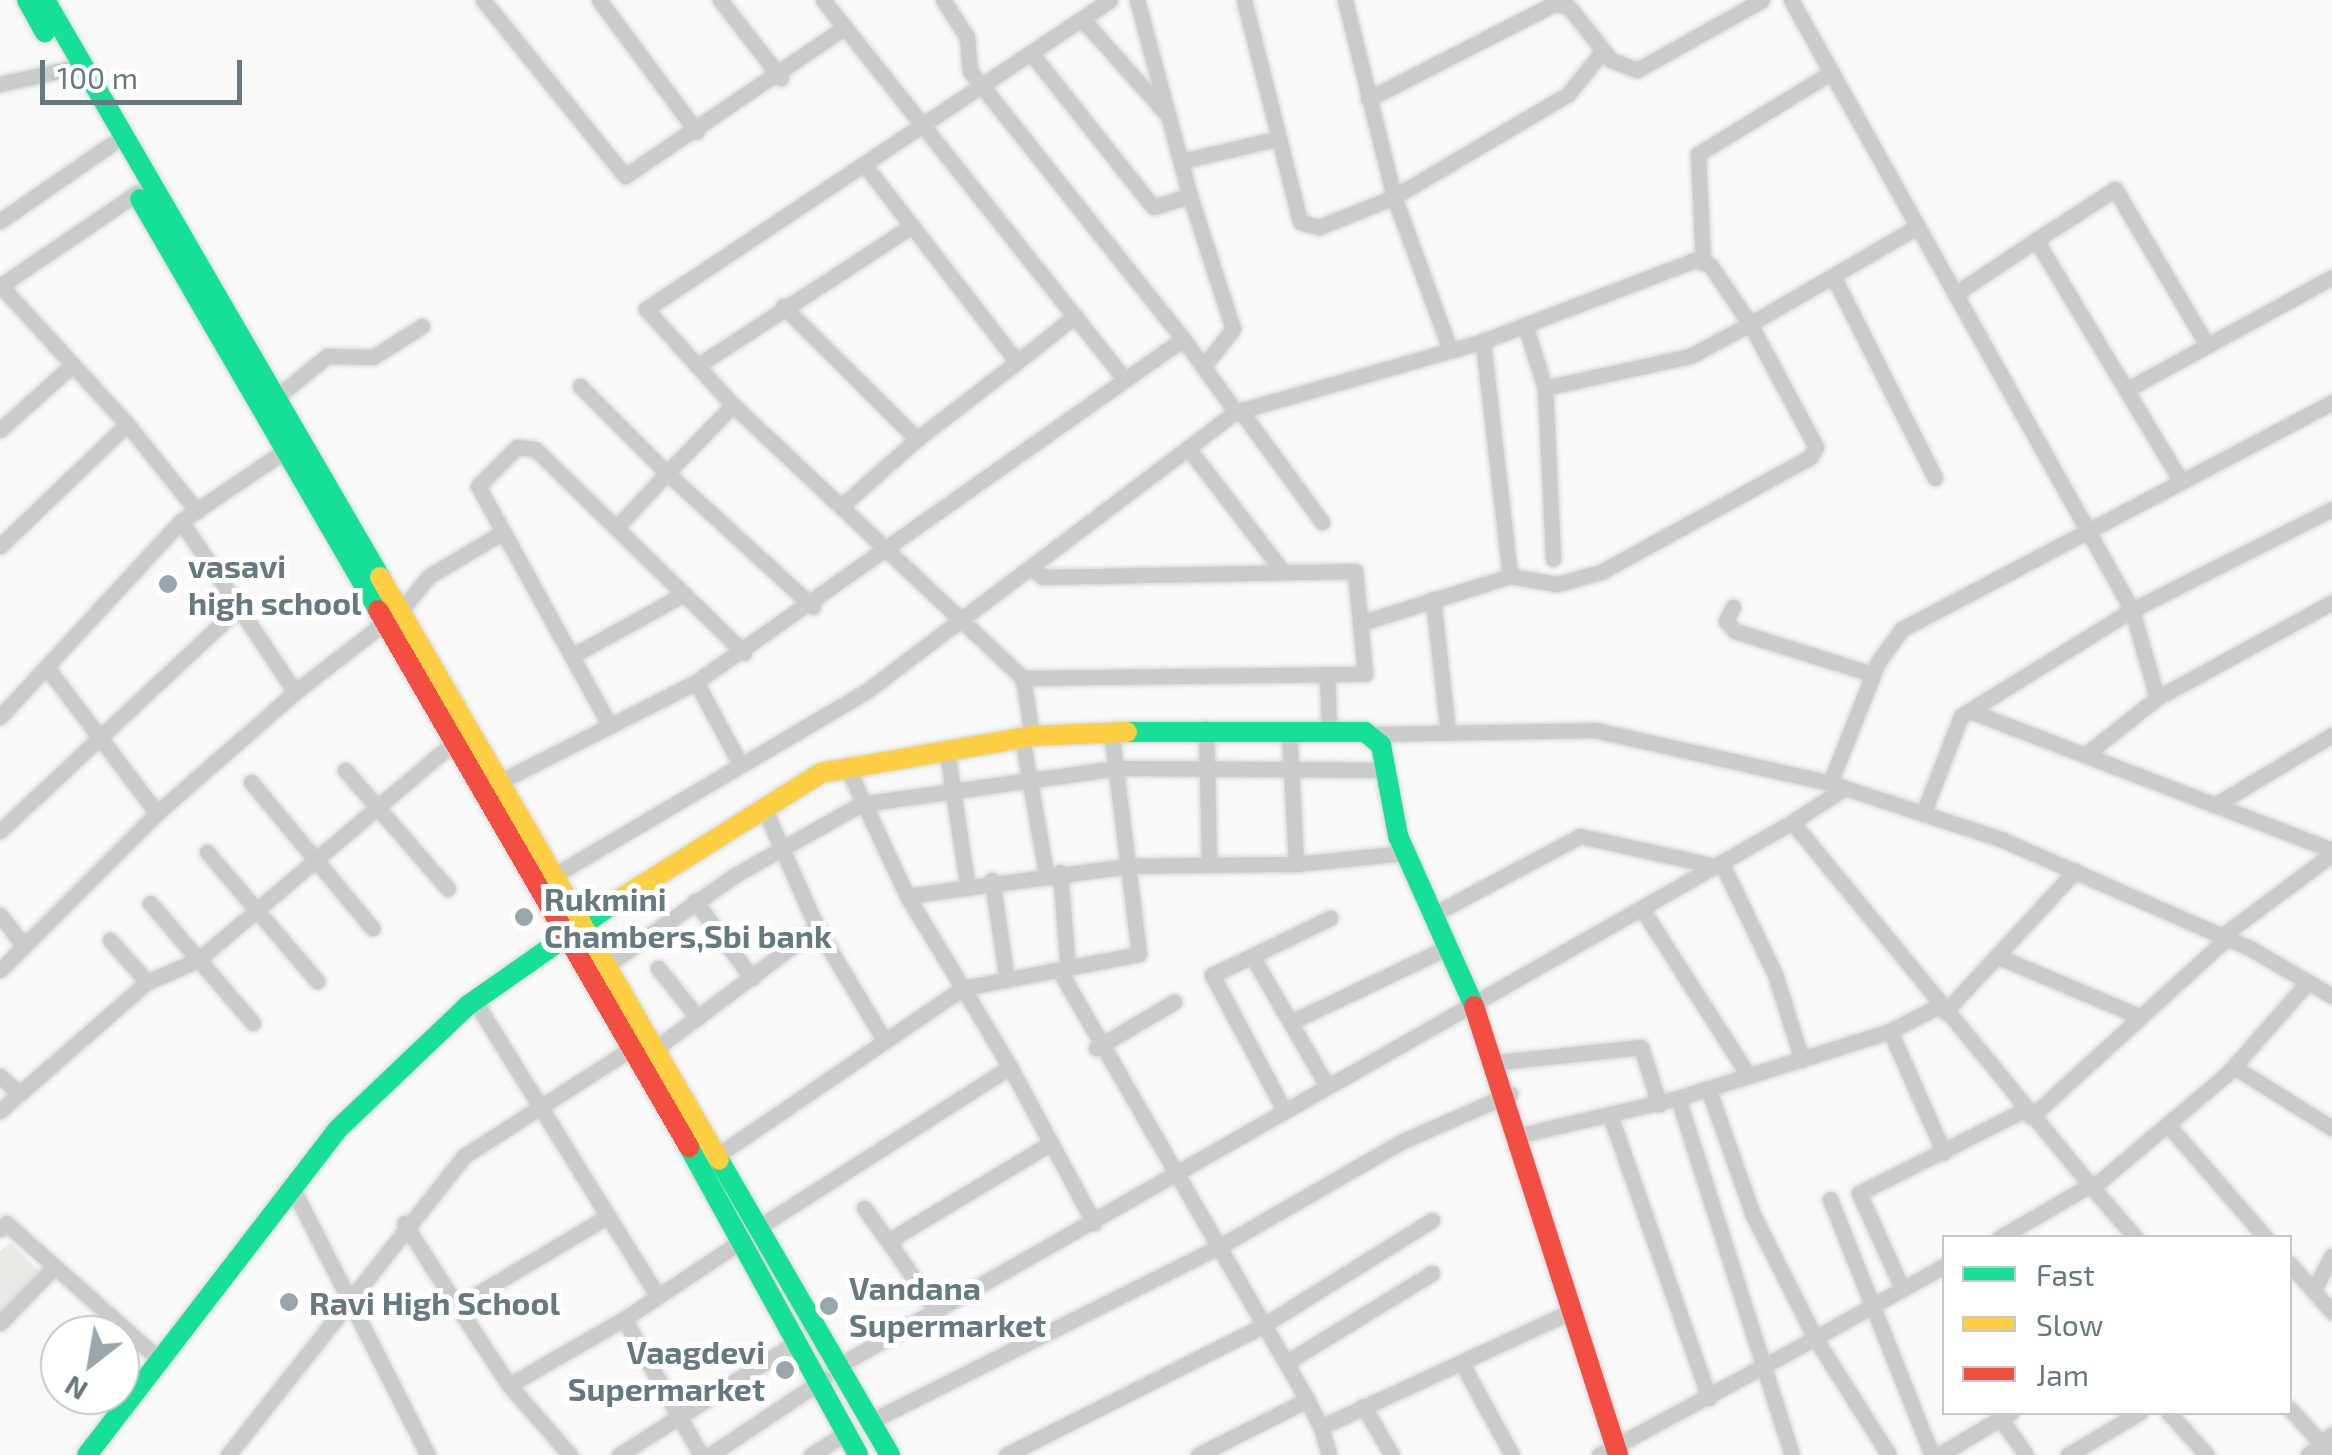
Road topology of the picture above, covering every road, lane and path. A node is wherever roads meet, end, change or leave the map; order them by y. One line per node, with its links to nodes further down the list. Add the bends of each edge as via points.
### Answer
1 (26, 0): 18 (main road)
2 (44, 0): 60 (main road)
3 (482, 0): 26 (street, via 619,173 630,176)
4 (599, 0): 26 (street)
5 (720, 0): 20 (street)
6 (823, 0): 15 (street)
7 (943, 0): 22 (street)
8 (1110, 0): 14 (street)
9 (1137, 0): 24 (street)
10 (1244, 0): 27 (street)
11 (1762, 0): 16 (street, via 1646,69)
12 (1790, 0): 19 (street)
13 (1347, 1): 23 (street)
14 (1082, 18): 17 (street); 24 (street)
15 (845, 27): 20 (street); 25 (street)
16 (1603, 52): 23 (street, via 1568,6 1554,4); 33 (street, via 1568,94)
17 (1030, 53): 22 (street); 32 (street, via 1153,207)
18 (67, 69): 21 (street); 28 (main road)
19 (1832, 72): 36 (street); 38 (street, via 1698,154)
20 (781, 78): 26 (street)
21 (0, 84)
22 (983, 86): 25 (street); 48 (street)
23 (1368, 99): 33 (street)
24 (1168, 115): 29 (street)
25 (926, 125): 30 (street); 44 (street)
26 (697, 132)
27 (1276, 139): 29 (street); 33 (street, via 1308,226)
28 (110, 145): 31 (main road); 34 (street)
29 (1181, 161): 32 (street)
30 (865, 165): 35 (street); 54 (street, via 646,310)
31 (137, 193): 41 (street); 68 (main road)
32 (1190, 196): 55 (street, via 1233,329)
33 (1394, 197): 51 (street)
34 (0, 221)
35 (912, 226): 43 (street); 52 (street)
36 (1915, 228): 40 (street); 42 (street)
37 (2036, 240): 42 (street); 50 (street, via 2115,189); 59 (street)
38 (1703, 261): 45 (street); 46 (street)
39 (2332, 276): 50 (street)
40 (1834, 278): 45 (street); 70 (street)
41 (0, 286): 53 (street)
42 (1955, 294): 79 (street)
43 (783, 306): 54 (street); 66 (street)
44 (1075, 316): 52 (street); 56 (street)
45 (1750, 324): 58 (street, via 1690,356); 85 (street, via 1816,448 1810,458 1601,572 1556,584)
46 (1525, 325): 49 (street); 58 (street)
47 (422, 326): 60 (street, via 373,357 327,356)
48 (1183, 339): 55 (street); 56 (street)
49 (1482, 341): 51 (street); 85 (street)
50 (2208, 345): 59 (street)
51 (1449, 346): 63 (street)
52 (1016, 362): 66 (street)
53 (70, 366): 64 (street); 65 (street)
54 (697, 366): 62 (street)
55 (1203, 366): 63 (street)
56 (1124, 379): 81 (street)
57 (580, 386): 69 (street)
58 (1545, 388): 82 (street)
59 (2126, 390): 71 (street)
60 (278, 396): 92 (main road)
61 (2332, 402): 71 (street)
62 (733, 404): 69 (street); 72 (street)
63 (1238, 411): 67 (street); 76 (street)
64 (127, 424): 74 (street); 80 (street)
65 (0, 430)
66 (917, 438): 72 (street)
67 (1188, 448): 83 (street); 84 (street)
68 (283, 452): 74 (street); 94 (main road)
69 (667, 473): 77 (street); 91 (street)
70 (1935, 478)
71 (2181, 481): 79 (street)
72 (845, 504): 81 (street)
73 (2332, 509): 93 (street)
74 (197, 511): 75 (street)
75 (181, 520): 90 (street); 99 (street)
76 (1322, 522)
77 (618, 527): 78 (street, via 525,446 478,483); 86 (street)
78 (503, 532): 92 (street, via 429,576); 98 (street)
79 (2088, 532): 93 (street); 101 (street, via 1902,630)
80 (0, 546)
81 (895, 549): 91 (street); 95 (street)
82 (1553, 558)
83 (1030, 567): 84 (street, via 1043,577); 95 (street)
84 (1283, 572): 96 (street, via 1355,571)
85 (1510, 576): 87 (street)
86 (684, 594): 97 (street); 98 (street)
87 (1433, 599): 96 (street); 113 (street)
88 (2332, 602): 105 (street)
89 (1733, 607): 101 (street, via 1726,621 1735,630)
90 (238, 608): 104 (street); 115 (street)
91 (813, 608): 97 (street)
92 (402, 609): 94 (street); 129 (main road)
93 (2132, 610): 105 (street); 106 (street)
94 (382, 620): 104 (street); 118 (main road)
95 (963, 623): 102 (street); 121 (street)
96 (1361, 623): 100 (street, via 1365,674)
97 (744, 653): 103 (street)
98 (572, 656): 108 (street)
99 (48, 670): 107 (street); 115 (street)
100 (1327, 674): 102 (street); 110 (street)
101 (1872, 674): 131 (street)
102 (1023, 678): 117 (street)
103 (696, 682): 108 (street); 121 (street)
104 (295, 692): 137 (street)
105 (2157, 698): 120 (street)
106 (1970, 711): 120 (street); 138 (street, via 1958,719)
107 (0, 717)
108 (609, 724): 129 (street)
109 (1206, 728): 111 (main road); 112 (main road); 123 (street)
110 (1329, 729): 112 (main road); 114 (main road)
111 (1112, 730): 117 (main road); 124 (street)
112 (1289, 730): 125 (street)
113 (1448, 732): 114 (street); 131 (street, via 1595,730)
114 (1373, 734): 127 (main road)
115 (98, 735): 137 (street); 140 (street)
116 (2332, 735): 135 (street)
117 (1027, 736): 119 (main road); 128 (street)
118 (453, 743): 134 (street); 167 (main road)
119 (947, 752): 122 (main road); 132 (street)
120 (2086, 755): 135 (street)
121 (740, 764): 151 (street)
122 (846, 766): 133 (street); 136 (main road)
123 (1207, 766): 124 (street); 125 (street); 146 (street)
124 (1117, 768): 128 (street); 149 (street)
125 (1291, 768): 127 (street); 147 (street)
126 (344, 770): 134 (street)
127 (1386, 770): 144 (main road)
128 (1033, 776): 132 (street); 152 (street)
129 (503, 780): 151 (main road)
130 (251, 782): 145 (street)
131 (1837, 785): 138 (street); 139 (street)
132 (952, 788): 133 (street); 154 (street)
133 (861, 804): 141 (street); 156 (street)
134 (374, 805): 145 (street); 155 (street)
135 (2214, 805): 143 (street)
136 (764, 806): 141 (street); 164 (main road)
137 (157, 813): 170 (street)
138 (1923, 814): 150 (street)
139 (1792, 822): 148 (street); 189 (street)
140 (0, 831)
141 (780, 848): 157 (street); 166 (street)
142 (206, 852): 160 (street)
143 (2332, 852): 168 (street)
144 (1404, 854): 147 (street); 162 (main road)
145 (315, 855): 160 (street); 165 (street)
146 (1209, 863): 147 (street); 149 (street)
147 (1296, 864)
148 (1718, 864): 159 (street); 162 (street, via 1580,836); 199 (street, via 1776,974)
149 (1128, 866): 152 (street); 177 (street, via 1139,954)
150 (2074, 871): 168 (street); 173 (street)
151 (558, 873): 164 (main road)
152 (1053, 873): 153 (street); 177 (street)
153 (992, 880): 154 (street); 180 (street)
154 (968, 882): 156 (street)
155 (448, 888)
156 (907, 896): 184 (street)
157 (695, 901): 178 (street); 179 (street)
158 (150, 903): 174 (street)
159 (1642, 909): 188 (street); 204 (street)
160 (254, 910): 174 (street); 182 (street)
161 (0, 915): 170 (street)
162 (1432, 915): 171 (main road)
163 (1330, 918): 172 (street)
164 (583, 922): 167 (main road); 178 (main road)
165 (372, 928)
166 (817, 928): 179 (street); 195 (street)
167 (563, 935): 178 (main road); 186 (main road)
168 (2224, 937): 183 (street); 190 (street)
169 (110, 940): 181 (street)
170 (22, 943): 176 (street)
171 (1448, 947): 188 (main road); 192 (street)
172 (1252, 956): 192 (street); 212 (street, via 1212,975)
173 (1999, 957): 189 (street); 190 (street)
174 (198, 960): 181 (street); 193 (street)
175 (658, 968): 191 (street)
176 (0, 970)
177 (1063, 970): 180 (street); 197 (street)
178 (598, 971): 196 (main road); 198 (main road)
179 (752, 978): 191 (street)
180 (1007, 980): 184 (street)
181 (147, 982): 207 (street)
182 (318, 982)
183 (2308, 982): 185 (street); 202 (street)
184 (963, 988): 195 (street); 201 (street)
185 (2332, 996)
186 (474, 1000): 211 (street); 224 (main road, via 337,1130)
187 (1174, 1002): 197 (street)
188 (1477, 1006): 200 (main road); 205 (street)
189 (1942, 1009): 194 (street); 214 (street)
190 (2136, 1015): 214 (street)
191 (698, 1018): 198 (street)
192 (1291, 1022): 205 (street)
193 (254, 1023)
194 (1890, 1031): 199 (street); 220 (street)
195 (884, 1040): 221 (street)
196 (632, 1048): 211 (street); 236 (main road)
197 (1096, 1048): 222 (street)
198 (655, 1049): 221 (main road)
199 (1802, 1060): 204 (street)
200 (1499, 1062): 208 (main road); 210 (street, via 1642,1046)
201 (1010, 1067): 219 (street); 231 (street)
202 (2234, 1067): 216 (street); 217 (street)
203 (0, 1076): 207 (street)
204 (1749, 1076): 206 (street)
205 (1326, 1084): 212 (street)
206 (1708, 1088): 209 (street); 256 (street, via 1753,1216)
207 (18, 1094): 213 (street)
208 (1510, 1094): 218 (main road); 238 (street, via 1403,1142)
209 (1678, 1098): 210 (street); 262 (street)
210 (1659, 1104): 215 (street)
211 (541, 1106): 227 (street); 229 (street, via 464,1156)
212 (1283, 1108): 222 (street)
213 (0, 1111)
214 (2028, 1113): 220 (street); 223 (street)
215 (1610, 1115): 218 (street); 265 (street)
216 (2168, 1125): 223 (street); 235 (street)
217 (2332, 1128)
218 (1521, 1135): 251 (main road)
219 (1051, 1142): 230 (street); 237 (street)
220 (1944, 1153): 244 (street, via 1859,1193)
221 (718, 1155): 231 (main road)
222 (1172, 1176): 230 (street); 238 (street)
223 (2091, 1186): 233 (street); 234 (street)
224 (295, 1193): 248 (street); 258 (main road)
225 (1830, 1199): 247 (street)
226 (864, 1208): 237 (street)
227 (608, 1216): 246 (street); 249 (street)
228 (1432, 1220): 255 (street)
229 (404, 1223): 248 (street); 249 (street)
230 (1094, 1223): 250 (street)
231 (760, 1226): 261 (main road)
232 (0, 1230): 242 (street, via 6,1222)
233 (2007, 1235)
234 (2133, 1235)
235 (2263, 1235)
236 (743, 1240): 246 (street); 257 (main road)
237 (888, 1241): 250 (street)
238 (1215, 1248): 255 (street); 273 (street)
239 (2332, 1256): 245 (street)
240 (2292, 1266): 245 (street)
241 (1942, 1267): 244 (street)
242 (53, 1268): 254 (street); 258 (street)
243 (1432, 1273): 259 (street)
244 (1902, 1288): 247 (street)
245 (2313, 1291): 252 (street)
246 (657, 1295): 253 (street)
247 (1874, 1302): 256 (street); 295 (street)
248 (348, 1304): 279 (street); 280 (street)
249 (457, 1306): 264 (street)
250 (937, 1312): 261 (street)
251 (1570, 1312): 260 (street); 277 (main road)
252 (2332, 1312)
253 (624, 1318): 264 (street); 269 (street)
254 (0, 1323)
255 (1264, 1325): 259 (street); 288 (street)
256 (1815, 1338): 262 (street); 294 (street)
257 (798, 1341): 263 (main road); 269 (street)
258 (160, 1361): 278 (main road)
259 (1288, 1362): 266 (street)
260 (1462, 1362): 267 (street); 292 (street)
261 (840, 1370): 263 (street); 273 (main road)
262 (1760, 1370): 265 (street); 293 (street)
263 (818, 1381): 275 (main road); 284 (street)
264 (509, 1385): 281 (street)
265 (1708, 1398): 277 (street)
266 (1308, 1400): 274 (street); 289 (street)
267 (1363, 1406): 274 (street); 291 (street)
268 (2292, 1411): 276 (street)
269 (677, 1413): 282 (street); 283 (street)
270 (2135, 1415): 297 (street)
271 (2171, 1415): 298 (street)
272 (2007, 1417): 295 (street); 296 (street)
273 (871, 1421): 287 (main road)
274 (1321, 1428): 290 (street)
275 (846, 1433): 285 (street); 286 (main road)
276 (2323, 1447)
277 (1611, 1452)
278 (87, 1455)
279 (228, 1455)
280 (428, 1455)
281 (570, 1455)
282 (619, 1455)
283 (700, 1455)
284 (710, 1455)
285 (811, 1455)
286 (858, 1455)
287 (890, 1455)
288 (1006, 1455)
289 (1198, 1455)
290 (1329, 1455)
291 (1392, 1455)
292 (1512, 1455)
293 (1792, 1455)
294 (1889, 1455)
295 (1936, 1455)
296 (2026, 1455)
297 (2068, 1455)
298 (2207, 1455)

